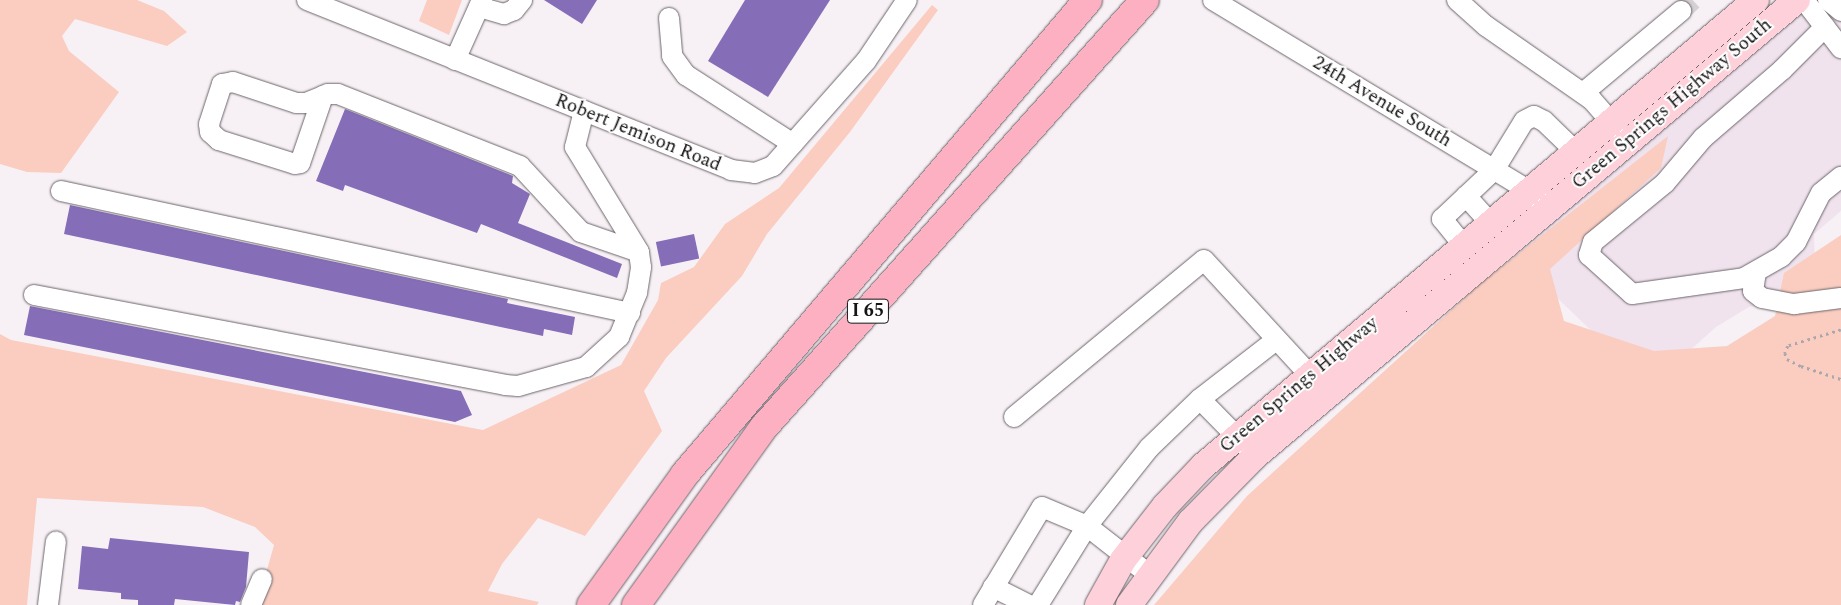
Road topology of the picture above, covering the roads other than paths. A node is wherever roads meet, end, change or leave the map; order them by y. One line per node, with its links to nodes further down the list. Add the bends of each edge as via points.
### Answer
1 (522, 0): 12 (street, via 514,10 504,14)
2 (908, 0): 24 (street, Robert Jemison Road, via 866,62)
3 (1145, 0): 54 (highway, I 65, via 764,427)
4 (1213, 0): 26 (street, 24th Avenue South)
5 (1457, 0): 19 (street, via 1486,26)
6 (1756, 0): 22 (main road, Green Springs Highway South)
7 (1797, 0): 23 (main road, Green Springs Highway South)
8 (1804, 0): 16 (street)
9 (1828, 0): 14 (street)
10 (314, 1): 18 (street, Robert Jemison Road)
11 (1085, 3): 53 (highway, I 65, via 685,474)
12 (481, 4): 18 (street)
13 (1681, 11): 19 (street)
14 (1841, 11)
15 (669, 18): 24 (street, via 672,56 686,75)
16 (1825, 27): 17 (street); 35 (street, via 1782,70 1703,138 1665,183 1593,242 1589,254 1632,294 1744,278)
17 (1841, 48)
18 (455, 60): 21 (street, Robert Jemison Road)
19 (1582, 93): 22 (street)
20 (323, 96): 20 (street, via 296,103 232,82 222,84 209,124 210,132 219,140 300,163); 34 (street, via 338,94 509,161 529,173 567,220 581,232)
21 (584, 111): 24 (street, Robert Jemison Road, via 731,170 755,173 773,166); 34 (street, via 575,147)
22 (1611, 121): 23 (street); 25 (main road, Green Springs Highway South)
23 (1628, 141): 31 (main road, Green Springs Highway South)
24 (793, 144)
25 (1575, 151): 26 (street, via 1544,121 1528,118 1519,126); 29 (main road, Green Springs Highway South)
26 (1494, 170): 29 (street, 24th Avenue South); 30 (street)
27 (1841, 177): 35 (street, via 1821,193 1796,242 1781,258)
28 (62, 190): 38 (street)
29 (1528, 190): 31 (street, 24th Avenue South); 32 (main road, Green Springs Highway)
30 (1466, 196): 32 (street); 33 (street, via 1442,219)
31 (1547, 208): 40 (main road, Green Springs Highway)
32 (1490, 223): 33 (main road, Green Springs Highway)
33 (1464, 246): 40 (main road, Green Springs Highway)
34 (639, 252): 38 (street, via 637,294)
35 (1756, 272): 37 (street, via 1752,291 1762,298 1794,304)
36 (34, 295): 38 (street, via 518,386 586,367 619,337)
37 (1841, 298)
38 (630, 313)
39 (1276, 340): 40 (street); 41 (street); 42 (street, via 1204,260)
40 (1318, 385): 43 (main road, Green Springs Highway); 44 (main road, Green Springs Highway)
41 (1200, 399): 43 (street); 45 (street, via 1149,448)
42 (1014, 417)
43 (1238, 437): 44 (street); 47 (main road, Green Springs Highway, via 1203,466 1165,506)
44 (1255, 456): 48 (main road, Green Springs Highway, via 1191,521)
45 (1087, 526): 47 (street); 50 (street, via 1042,508); 57 (street)
46 (56, 541): 51 (street)
47 (1126, 556): 48 (street); 58 (main road, Green Springs Highway)
48 (1151, 576): 59 (main road, Green Springs Highway)
49 (262, 579): 52 (street)
50 (993, 587): 55 (street); 56 (street)
51 (48, 605)
52 (251, 605)
53 (591, 605)
54 (636, 605)
55 (983, 605)
56 (1029, 605)
57 (1038, 605)
58 (1098, 605)
59 (1129, 605)

